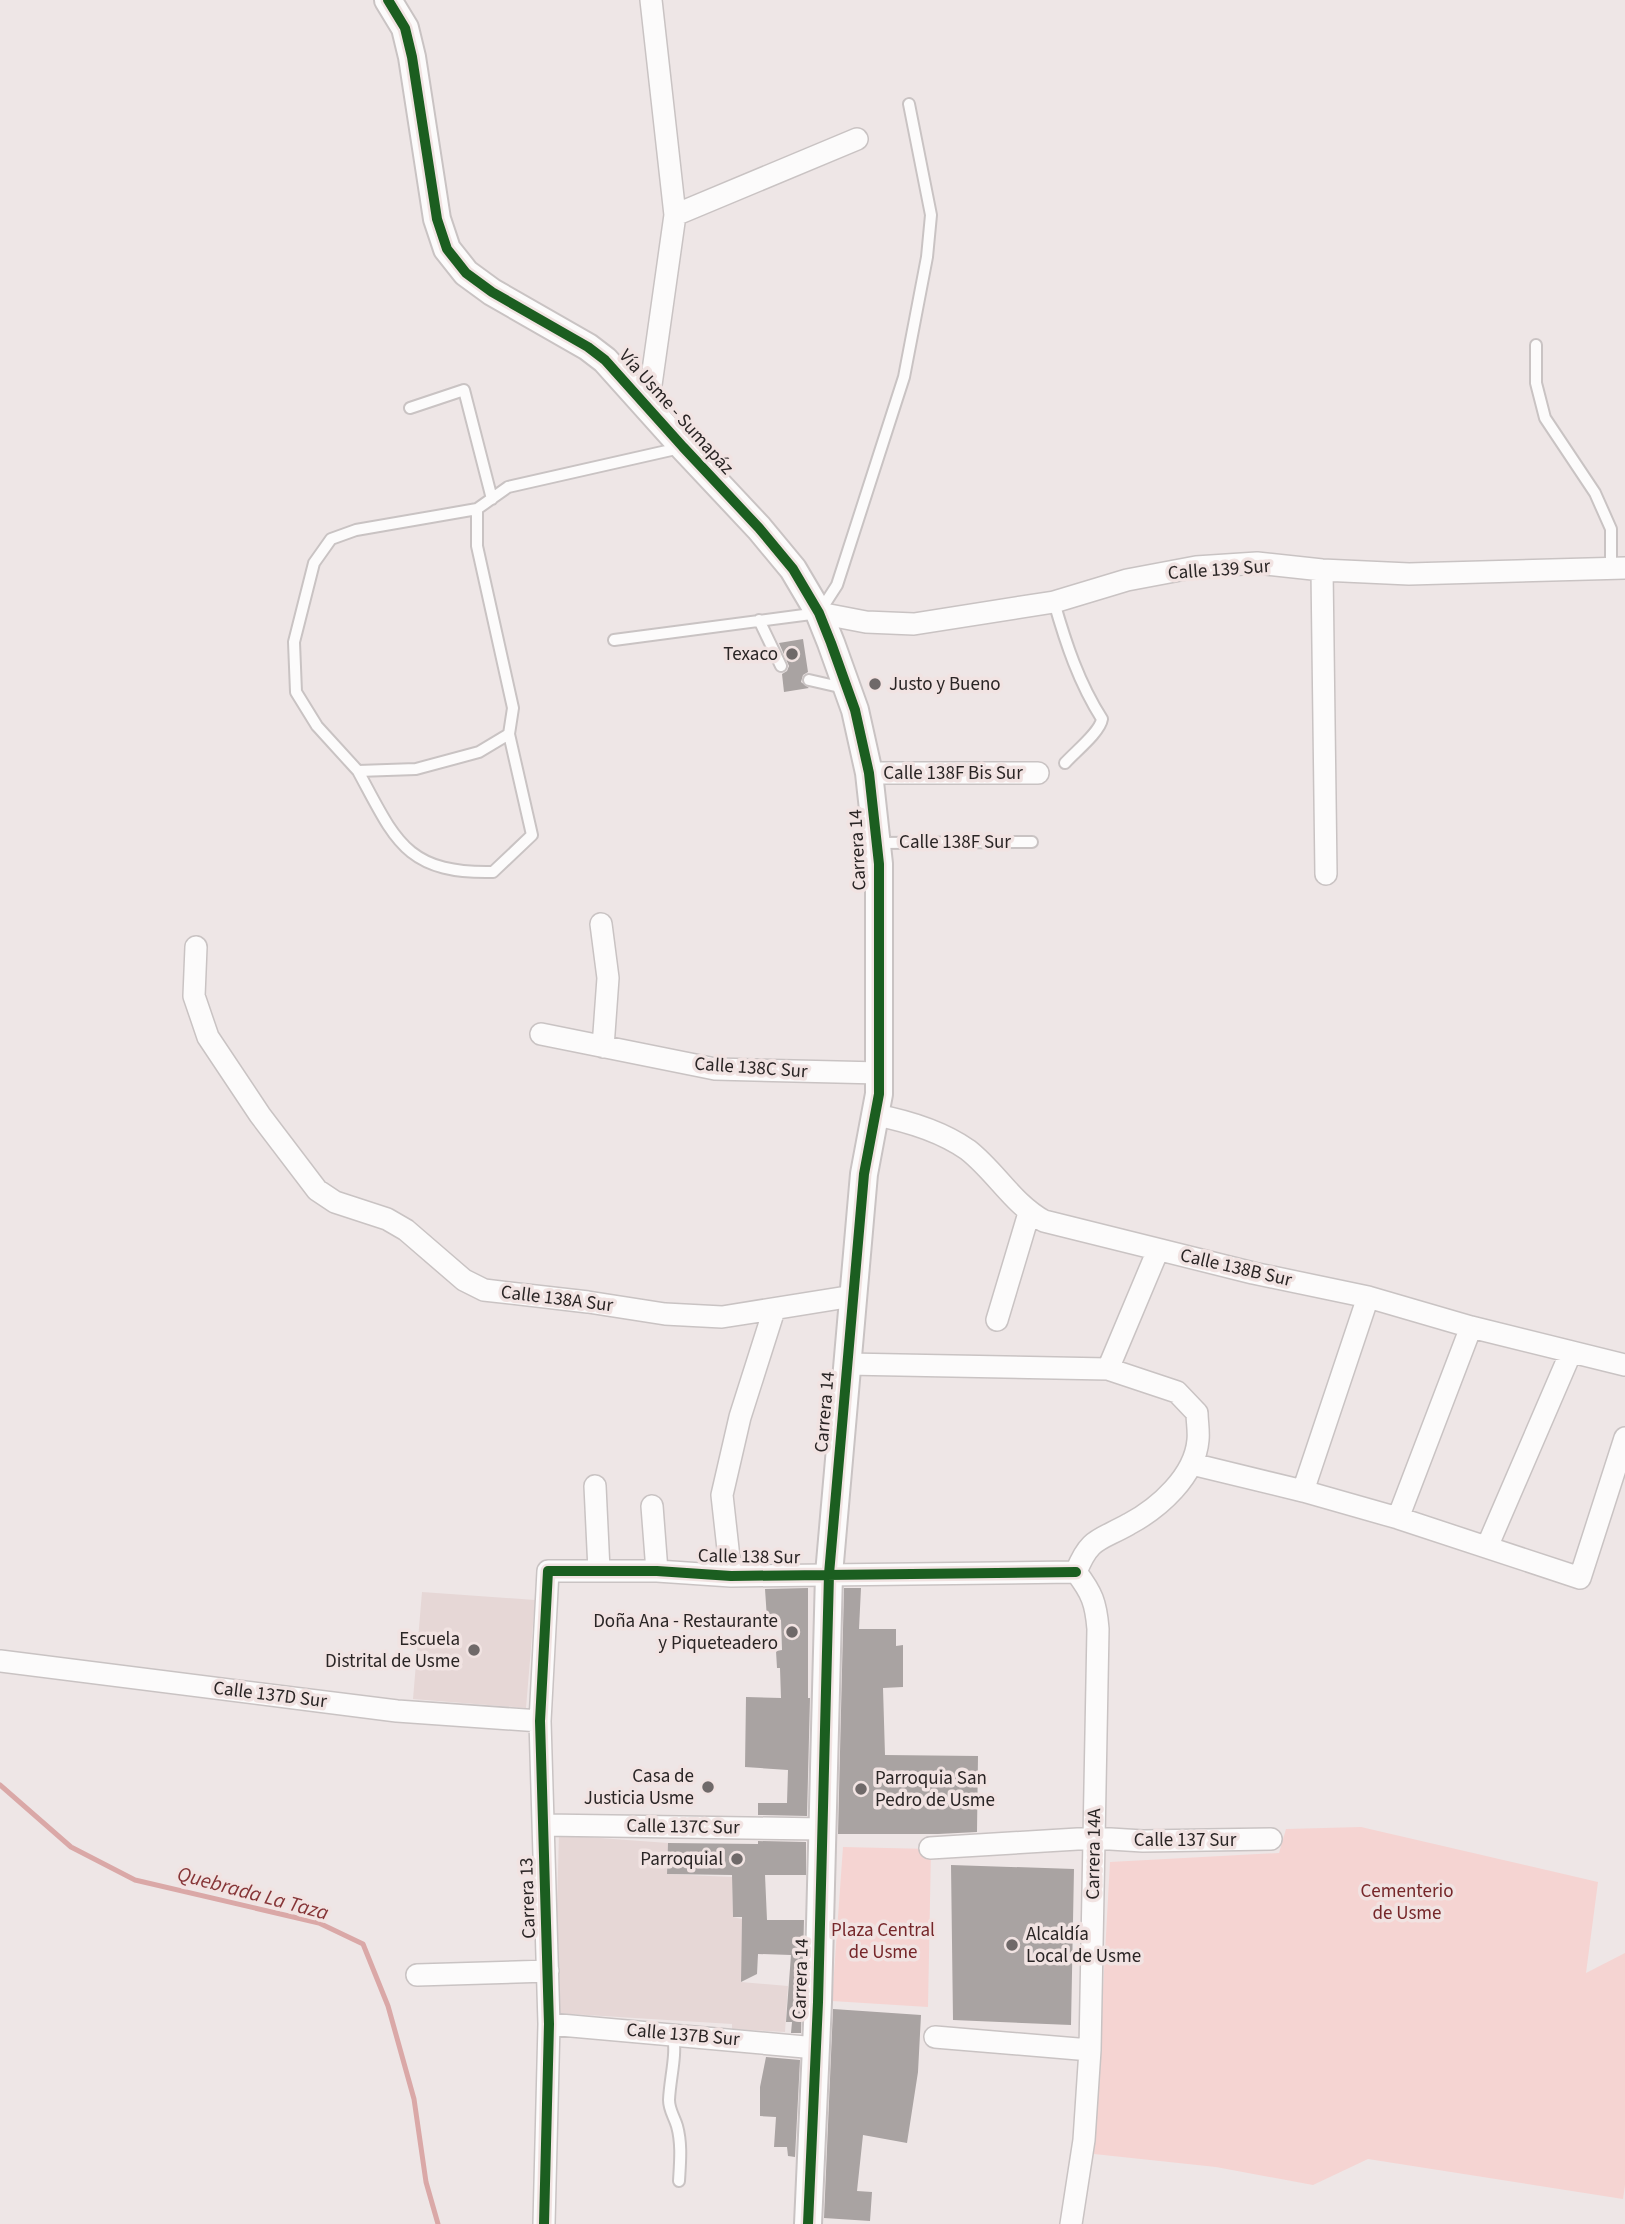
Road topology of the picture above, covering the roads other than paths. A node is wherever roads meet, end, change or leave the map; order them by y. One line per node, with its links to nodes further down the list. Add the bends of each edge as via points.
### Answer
1 (388, 0): 7 (street, Vía Usme - Sumapáz, via 405,29 412,57 437,219 447,249 466,273 492,292 605,360)
2 (650, 0): 5 (street)
3 (909, 104): 15 (lane, via 931,215 927,257 904,377 849,552 837,585)
4 (857, 139): 5 (street)
5 (675, 215): 7 (street)
6 (1536, 345): 12 (lane, via 1536,383 1545,418 1595,493 1611,529)
7 (648, 406): 9 (street, Vía Usme - Sumapáz)
8 (410, 408): 10 (lane, via 464,390)
9 (683, 447): 10 (lane, via 508,487); 15 (street, Vía Usme - Sumapáz, via 793,569)
10 (492, 499): 11 (lane)
11 (477, 509): 21 (lane, via 477,546 513,708); 23 (lane, via 356,530 331,539 314,564 294,642 296,692 317,726)
12 (1618, 568): 13 (street, Calle 139 Sur, via 1409,574)
13 (1322, 570): 14 (street, Calle 139 Sur, via 1257,563 1196,567 1127,580); 28 (street)
14 (1054, 602): 15 (street, Calle 139 Sur, via 914,624 866,622); 22 (lane, via 1069,653 1102,719 1099,730)
15 (819, 613): 16 (lane); 20 (street, Carrera 14)
16 (759, 620): 17 (lane); 18 (lane)
17 (614, 640)
18 (781, 666)
19 (809, 680): 20 (lane)
20 (848, 690): 24 (street, Carrera 14)
21 (509, 734): 23 (lane, via 479,752 416,769); 23 (lane, via 532,835 492,872 467,873 414,856 392,832)
22 (1065, 762)
23 (358, 771)
24 (869, 773): 25 (street, Calle 138F Bis Sur); 27 (street, Carrera 14)
25 (1038, 773)
26 (1032, 842): 27 (lane, Calle 138F Sur)
27 (877, 843): 33 (street, Carrera 14)
28 (1326, 874)
29 (601, 924): 32 (street, via 607,978)
30 (196, 947): 39 (street, Calle 138A Sur, via 194,996 208,1037 276,1136 317,1189 335,1202 406,1230 464,1280 484,1290 664,1314 722,1317)
31 (541, 1034): 32 (street, Calle 138C Sur)
32 (603, 1047): 33 (street, Calle 138C Sur, via 715,1069)
33 (880, 1073): 34 (street, Carrera 14)
34 (876, 1115): 35 (street, Calle 138B Sur, via 938,1133 968,1151); 37 (street, Carrera 14, via 864,1174)
35 (1029, 1213): 36 (street, Calle 138B Sur, via 1044,1221); 40 (street)
36 (1158, 1250): 38 (street, Calle 138B Sur); 45 (street)
37 (853, 1296): 39 (street, Calle 138A Sur); 43 (street, Carrera 14)
38 (1368, 1297): 41 (street, Calle 138B Sur); 49 (street)
39 (774, 1310): 58 (street, via 740,1417 722,1495)
40 (997, 1320)
41 (1471, 1327): 42 (street, Calle 138B Sur); 51 (street)
42 (1571, 1352): 44 (street, Calle 138B Sur); 52 (street)
43 (847, 1364): 45 (street); 57 (street, Carrera 14)
44 (1625, 1365)
45 (1108, 1369): 47 (street, via 1177,1392 1197,1413 1198,1441)
46 (1625, 1438): 52 (street, via 1580,1577)
47 (1192, 1464): 49 (street); 56 (street, via 1163,1501 1100,1538 1084,1553)
48 (595, 1486): 53 (street)
49 (1303, 1491): 51 (street)
50 (652, 1506): 55 (street)
51 (1398, 1518): 52 (street)
52 (1487, 1547)
53 (599, 1570): 54 (street, Calle 138 Sur); 55 (street, Calle 138 Sur)
54 (548, 1571): 60 (street, Carrera 13)
55 (657, 1571): 58 (street, Calle 138 Sur)
56 (1076, 1573): 57 (street, Calle 138 Sur); 63 (street, Carrera 14A, via 1096,1605 1098,1629)
57 (829, 1574): 58 (street, Calle 138 Sur); 62 (street, Carrera 14)
58 (731, 1576)
59 (0, 1661): 60 (street, Calle 137D Sur, via 397,1711)
60 (540, 1721): 61 (street, Carrera 13)
61 (544, 1825): 62 (street, Calle 137C Sur); 66 (street, Carrera 13)
62 (822, 1829): 71 (street, Carrera 14)
63 (1094, 1838): 64 (street, Calle 137 Sur); 65 (street, Calle 137 Sur); 72 (street, Carrera 14A)
64 (1271, 1839)
65 (930, 1848)
66 (548, 1971): 67 (street); 68 (street, Carrera 13)
67 (417, 1975)
68 (549, 2024): 69 (street, Calle 137B Sur); 74 (street, Carrera 13)
69 (673, 2034): 71 (street, Calle 137B Sur); 73 (lane, via 676,2048 669,2100 681,2155)
70 (935, 2038): 72 (street)
71 (816, 2048): 75 (street, Carrera 14)
72 (1090, 2050): 76 (street, Carrera 14A, via 1084,2140)
73 (679, 2181)
74 (544, 2224)
75 (808, 2224)
76 (1071, 2224)

